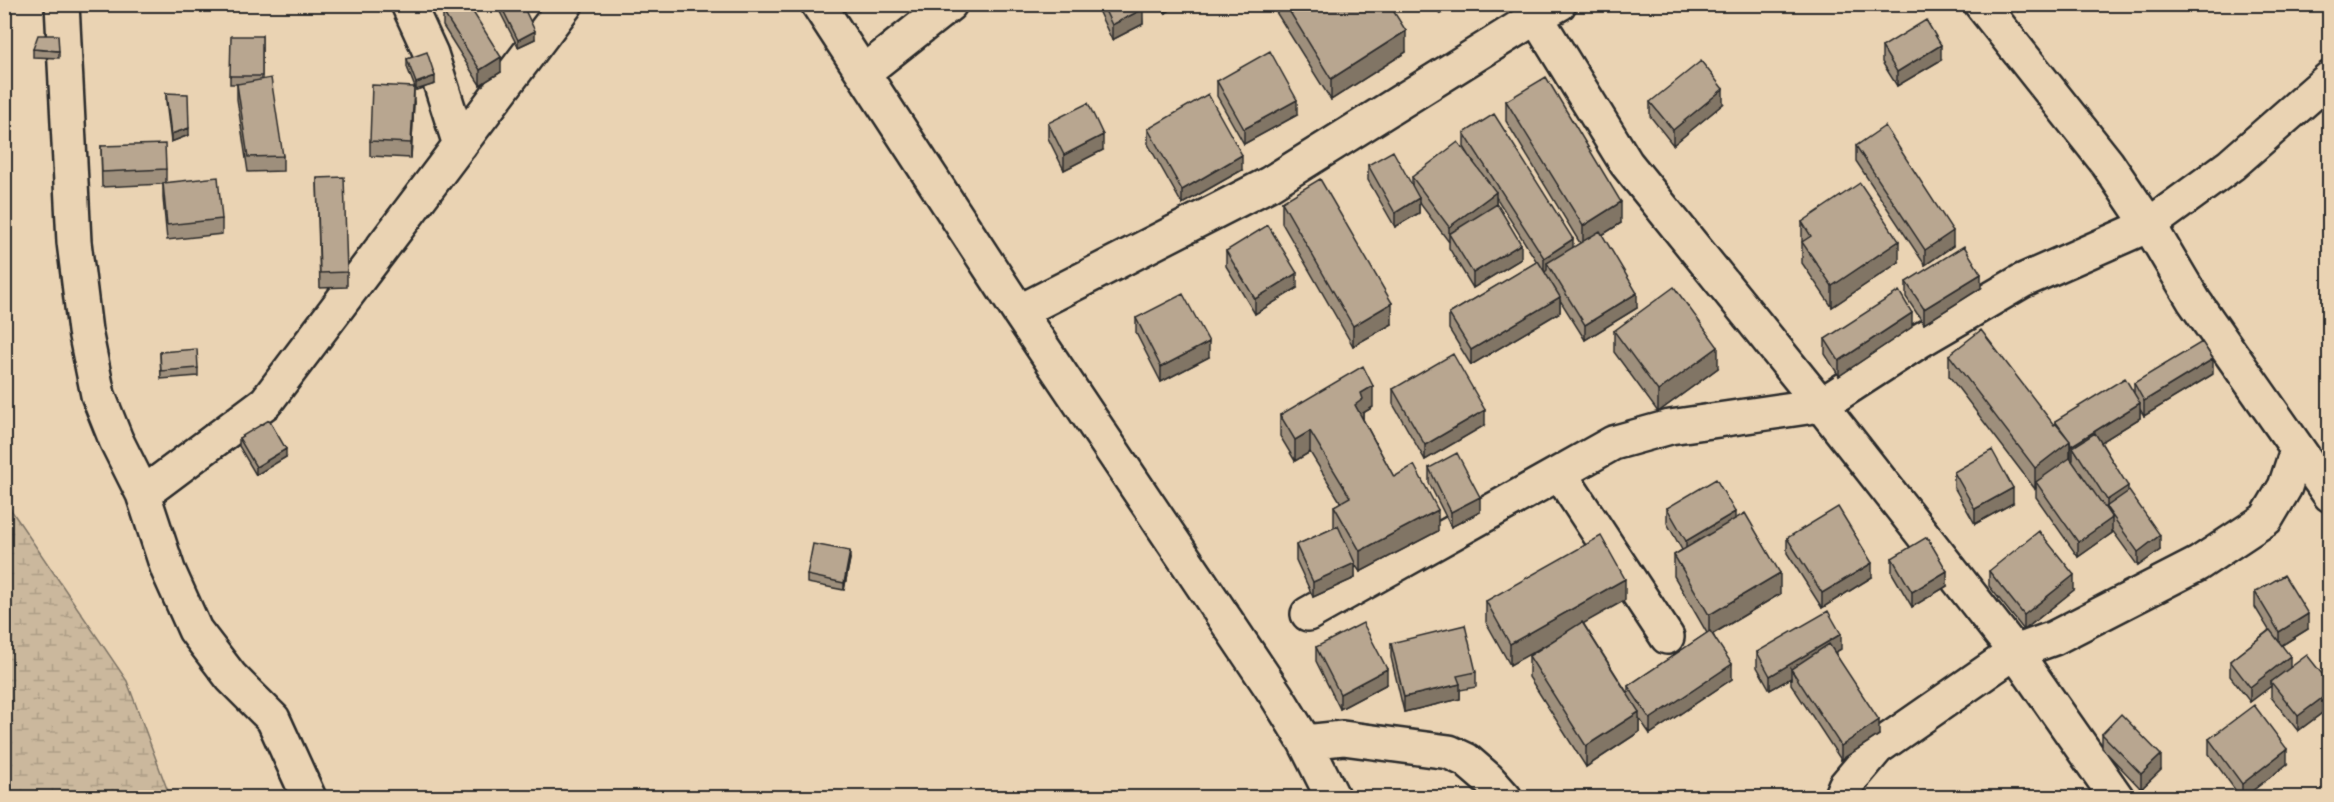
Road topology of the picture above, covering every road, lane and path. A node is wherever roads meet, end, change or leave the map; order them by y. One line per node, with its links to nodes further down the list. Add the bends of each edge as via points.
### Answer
1 (62, 4): 16 (street, via 74,232 86,331 98,395)
2 (408, 4): 10 (street, via 431,54)
3 (566, 4): 10 (street)
4 (818, 4): 8 (street)
5 (950, 4): 8 (street)
6 (1981, 4): 11 (street, via 2107,163)
7 (1541, 9): 12 (street, via 1269,184); 13 (street, via 1626,163)
8 (863, 73): 12 (street)
9 (2330, 78): 11 (street, via 2231,165)
10 (460, 145): 16 (street, via 267,402)
11 (2149, 225): 13 (street, via 2022,281); 14 (street, via 2194,302)
12 (1019, 312): 21 (street)
13 (1821, 405): 15 (street, via 1659,430 1613,443); 20 (street)
14 (2297, 450): 17 (street); 20 (street, via 2285,486 2266,519 2198,564 2054,638)
15 (1560, 474): 18 (street); 19 (street)
16 (143, 494): 22 (street, via 168,570 195,630 231,677 273,719)
17 (2330, 495)
18 (1308, 614)
19 (1667, 637)
20 (2015, 652): 25 (street, via 1877,748 1845,786); 26 (street)
21 (1305, 742): 23 (street); 24 (street, via 1343,738 1449,752 1488,778)
22 (309, 798)
23 (1333, 798)
24 (1505, 798)
25 (1840, 798)
26 (2117, 798)

